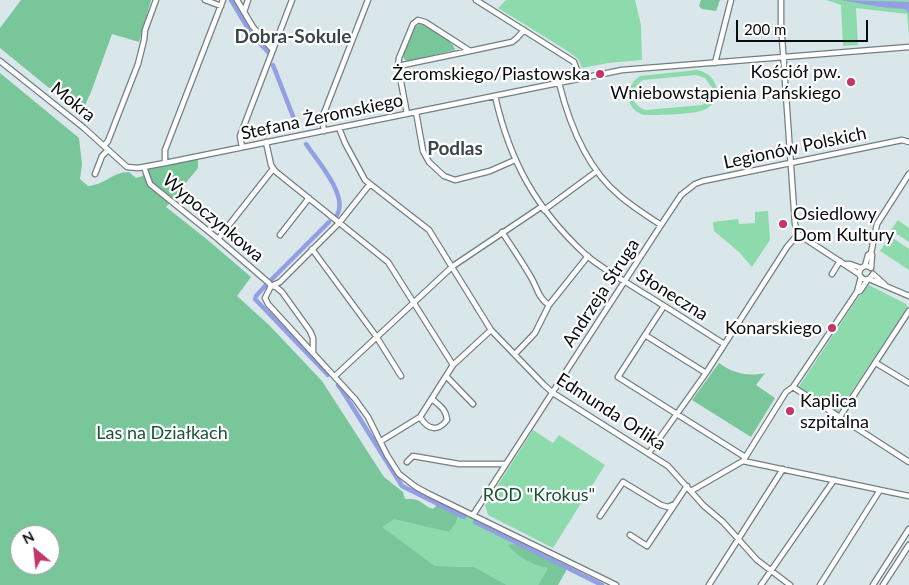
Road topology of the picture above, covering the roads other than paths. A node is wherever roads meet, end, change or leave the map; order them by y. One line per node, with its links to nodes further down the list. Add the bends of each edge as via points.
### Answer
1 (156, 0): 30 (street, via 138,64)
2 (205, 0): 11 (street)
3 (224, 0): 11 (street)
4 (237, 0): 12 (street)
5 (248, 0): 12 (street)
6 (292, 0): 15 (street)
7 (368, 0): 27 (street, via 322,118)
8 (476, 0): 13 (street)
9 (731, 0): 19 (street)
10 (781, 0): 17 (street)
11 (221, 6): 35 (street, via 165,150)
12 (244, 12): 15 (street)
13 (524, 30): 16 (street, via 512,42); 21 (street, via 574,62)
14 (909, 48): 17 (street, Stefana Żeromskiego)
15 (273, 50): 31 (street, via 240,136)
16 (470, 51): 20 (street); 20 (street, via 418,20 413,24)
17 (784, 58): 19 (street, Stefana Żeromskiego); 34 (street)
18 (0, 61): 30 (street, Mokra)
19 (715, 63): 21 (street, Stefana Żeromskiego, via 622,70)
20 (398, 66): 25 (street)
21 (580, 78): 22 (street, Stefana Żeromskiego)
22 (559, 83): 23 (street, Stefana Żeromskiego); 39 (street, via 572,125)
23 (495, 96): 24 (street, Stefana Żeromskiego); 33 (street, Słoneczna)
24 (416, 112): 25 (street, Stefana Żeromskiego); 33 (street, via 423,151 444,176 455,180 490,171)
25 (407, 114): 26 (street, Stefana Żeromskiego)
26 (339, 128): 27 (street, Stefana Żeromskiego); 42 (street, Edmunda Orlika)
27 (324, 131): 28 (street, Stefana Żeromskiego)
28 (266, 142): 31 (street, Stefana Żeromskiego); 38 (street)
29 (909, 142): 34 (street, Legionów Polskich, via 902,140)
30 (104, 146): 32 (street, Mokra)
31 (242, 147): 35 (street, Stefana Żeromskiego)
32 (108, 150): 36 (street, Mokra); 40 (street)
33 (515, 160): 45 (street, Słoneczna)
34 (792, 162): 43 (street, Legionów Polskich, via 703,181); 49 (street)
35 (165, 163): 37 (street, Stefana Żeromskiego)
36 (127, 167): 37 (street, Stefana Żeromskiego)
37 (144, 167): 51 (street, Wypoczynkowa, via 150,184)
38 (273, 169): 44 (street); 51 (street)
39 (597, 171): 45 (street); 47 (street, via 620,196)
40 (95, 174)
41 (909, 174): 53 (street, via 876,224)
42 (370, 184): 46 (street); 57 (street, Edmunda Orlika, via 429,230)
43 (688, 188): 47 (street, Andrzeja Struga)
44 (309, 198): 46 (street); 50 (street)
45 (543, 208): 48 (street); 54 (street, Słoneczna)
46 (339, 223): 52 (street); 69 (street, via 388,262)
47 (661, 225): 64 (street, Andrzeja Struga)
48 (502, 232): 57 (street); 70 (street, via 540,296)
49 (798, 234): 55 (street); 76 (street)
50 (280, 235)
51 (218, 239): 66 (street, Wypoczynkowa)
52 (312, 249): 66 (street, via 280,282); 75 (street)
53 (871, 253): 58 (street); 59 (street)
54 (588, 256): 64 (street, Słoneczna); 70 (street)
55 (840, 261): 56 (street); 60 (street)
56 (846, 264): 58 (street); 62 (street)
57 (453, 266): 69 (street); 73 (street, Edmunda Orlika)
58 (863, 267): 59 (street); 62 (street)
59 (871, 268): 61 (street)
60 (832, 274)
61 (873, 274): 63 (street); 65 (street)
62 (860, 276): 63 (street); 67 (street)
63 (868, 279): 65 (street); 67 (street)
64 (625, 281): 71 (street, Słoneczna); 87 (street, Andrzeja Struga)
65 (885, 285): 68 (street)
66 (271, 286): 77 (street, Wypoczynkowa, via 282,292 310,331); 77 (street, Wypoczynkowa, via 265,298 268,304)
67 (856, 292): 86 (street)
68 (909, 296)
69 (414, 302): 75 (street); 80 (street)
70 (549, 305): 78 (street, via 535,333)
71 (664, 306): 74 (street); 76 (street, Słoneczna)
72 (909, 311): 79 (street)
73 (491, 330): 78 (street, Edmunda Orlika); 80 (street)
74 (645, 335): 81 (street); 90 (street, via 618,376)
75 (376, 336): 82 (street); 83 (street)
76 (724, 344): 81 (street)
77 (313, 352): 82 (street, Wypoczynkowa)
78 (515, 354): 87 (street, Edmunda Orlika)
79 (876, 362): 85 (street); 92 (street)
80 (453, 364): 84 (street)
81 (706, 373): 90 (street)
82 (335, 376): 93 (street, Wypoczynkowa, via 359,404)
83 (401, 376)
84 (446, 376): 88 (street); 89 (street)
85 (909, 384)
86 (793, 387): 92 (street); 95 (street, via 786,392)
87 (553, 393): 94 (street, Edmunda Orlika); 98 (street, Andrzeja Struga)
88 (432, 399): 91 (street); 91 (street, via 447,413 444,425 429,428)
89 (473, 404)
90 (677, 413): 94 (street); 95 (street)
91 (420, 417): 93 (street)
92 (840, 418): 97 (street)
93 (380, 441): 106 (street, Wypoczynkowa, via 397,471 410,482)
94 (649, 453): 101 (street, Edmunda Orlika, via 668,466)
95 (744, 458): 99 (street); 103 (street)
96 (407, 462): 98 (street, via 413,456 459,464)
97 (909, 462)
98 (506, 464): 106 (street, Andrzeja Struga)
99 (783, 469): 100 (street); 110 (street)
100 (834, 480): 102 (street); 112 (street)
101 (687, 486): 103 (street, Edmunda Orlika); 105 (street)
102 (880, 490): 104 (street); 117 (street)
103 (691, 491): 110 (street, Edmunda Orlika)
104 (909, 496)
105 (675, 504): 107 (street, via 661,505 623,482); 109 (street, via 646,546)
106 (473, 515): 113 (street, Wypoczynkowa)
107 (600, 516)
108 (909, 530): 118 (street)
109 (630, 535)
110 (737, 539): 112 (street, Edmunda Orlika); 114 (street)
111 (909, 545): 119 (street)
112 (770, 571): 115 (street); 116 (street, Edmunda Orlika)
113 (616, 585)
114 (709, 585)
115 (761, 585)
116 (790, 585)
117 (820, 585)
118 (873, 585)
119 (883, 585)

